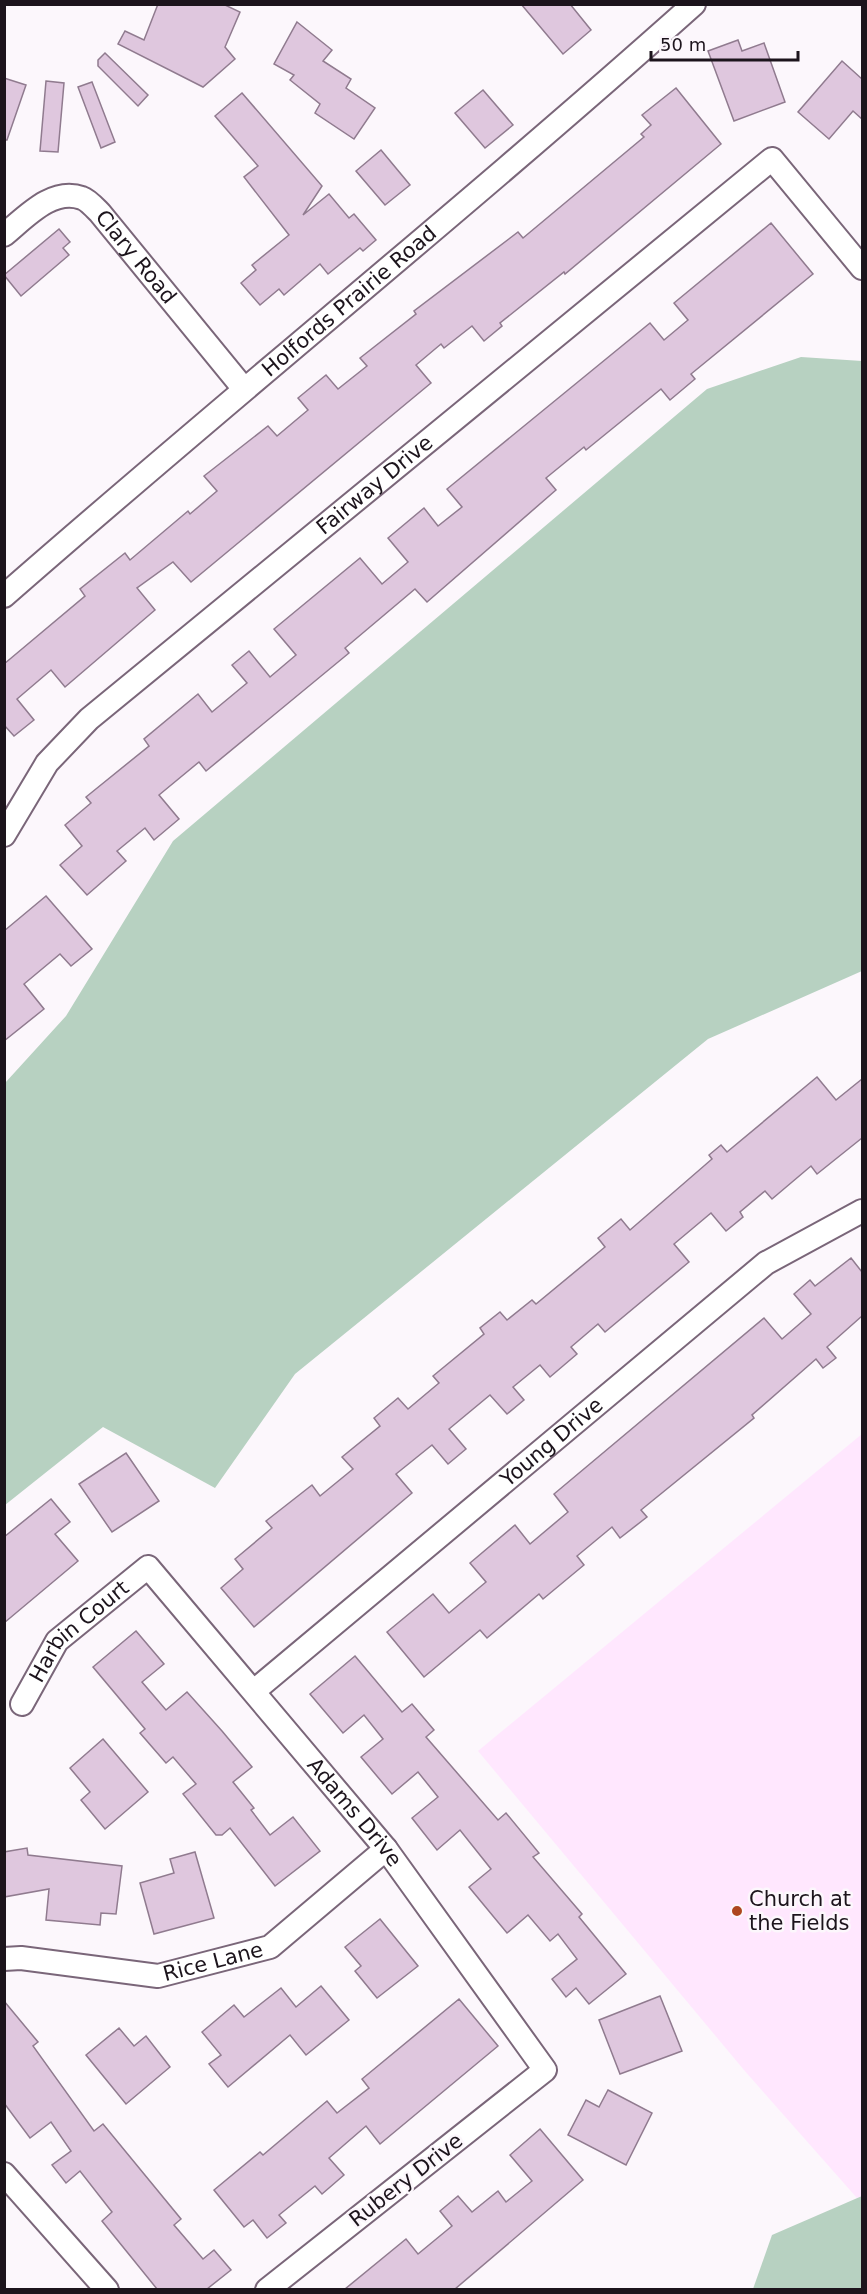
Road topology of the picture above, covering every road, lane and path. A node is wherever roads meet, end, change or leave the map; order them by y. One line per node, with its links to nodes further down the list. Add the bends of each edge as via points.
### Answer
1 (693, 5): 4 (street, Holfords Prairie Road, via 526,153)
2 (4, 235): 4 (street, Clary Road, via 37,208 60,196 83,198 100,213)
3 (862, 268): 6 (street, Fairway Drive, via 772,159 89,719 47,763)
4 (244, 389): 5 (street, Holfords Prairie Road)
5 (4, 596)
6 (4, 835)
7 (862, 1211): 9 (street, Young Drive, via 766,1263)
8 (148, 1567): 9 (street, Adams Drive); 10 (street, Harbin Court, via 57,1641)
9 (254, 1691): 11 (street, Adams Drive)
10 (22, 1704)
11 (386, 1849): 12 (street, Rice Lane, via 270,1947 158,1976); 13 (street, Adams Drive)
12 (4, 1959)
13 (545, 2070): 16 (street, Rubery Drive)
14 (4, 2174): 15 (street)
15 (107, 2289)
16 (267, 2289)

